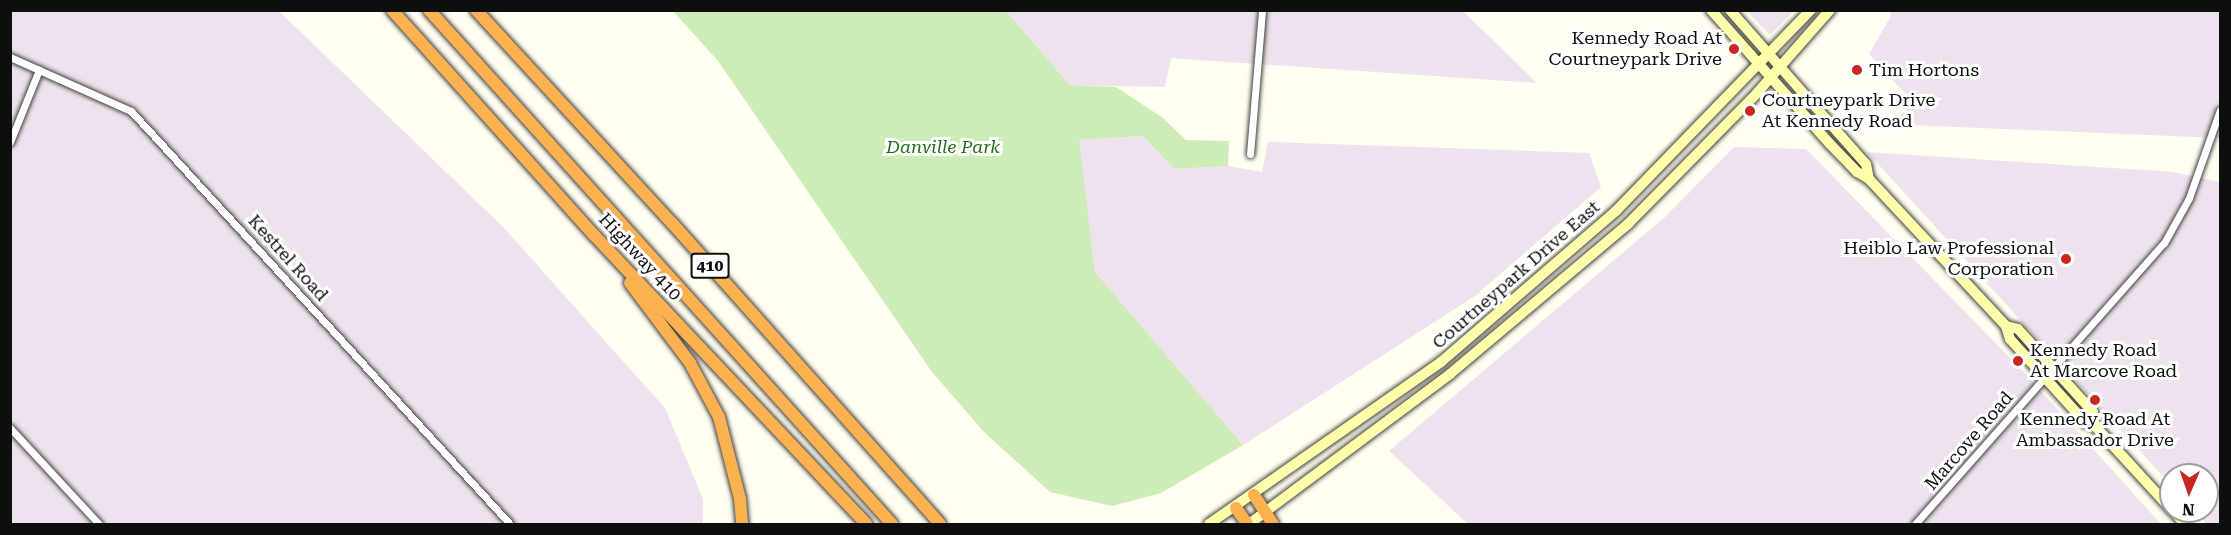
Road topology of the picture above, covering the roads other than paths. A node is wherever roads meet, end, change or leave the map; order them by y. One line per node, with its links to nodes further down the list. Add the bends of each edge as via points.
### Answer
1 (392, 10): 19 (highway, Highway 410)
2 (429, 10): 33 (highway)
3 (476, 10): 34 (highway, 410, via 672,223)
4 (1262, 10): 17 (street)
5 (1711, 10): 11 (main road)
6 (1730, 10): 9 (main road)
7 (1811, 10): 9 (main road, Courtneypark Drive East)
8 (1830, 10): 12 (main road, Courtneypark Drive East)
9 (1770, 56): 11 (main road, Courtneypark Drive East); 12 (main road)
10 (10, 57): 13 (street, Kestrel Road)
11 (1760, 66): 14 (main road); 25 (main road, Courtneypark Drive East, via 1616,210 1441,362)
12 (1780, 67): 14 (main road, Courtneypark Drive East); 18 (main road, via 1866,164)
13 (39, 70): 16 (street); 30 (street, Kestrel Road, via 116,103 147,126)
14 (1771, 77): 18 (main road, via 1857,172); 28 (main road, Courtneypark Drive East, via 1628,224 1450,374)
15 (2220, 110): 21 (street, Marcove Road, via 2189,198 2164,243)
16 (10, 142)
17 (1250, 154)
18 (1869, 179): 20 (main road)
19 (594, 235): 31 (highway, via 690,363 719,417 734,469); 32 (highway, Highway 410)
20 (2006, 326): 21 (main road, via 2018,329); 22 (main road, via 2010,339)
21 (2053, 368): 22 (street, Marcove Road); 23 (main road, via 2093,412)
22 (2045, 378): 23 (main road, via 2085,422); 38 (street, Marcove Road)
23 (2095, 426): 26 (main road)
24 (10, 428): 29 (street)
25 (1254, 495): 27 (main road, Courtneypark Drive East); 28 (highway)
26 (2159, 496)
27 (1236, 508): 35 (main road, Courtneypark Drive East); 36 (highway)
28 (1265, 513): 36 (main road, Courtneypark Drive East); 37 (highway)
29 (99, 525)
30 (510, 525)
31 (742, 525)
32 (866, 525)
33 (892, 525)
34 (940, 525)
35 (1209, 525)
36 (1248, 525)
37 (1273, 525)
38 (1915, 525)

